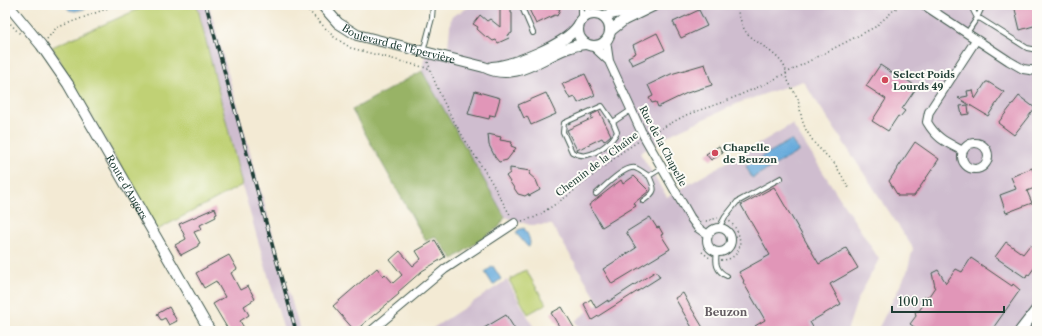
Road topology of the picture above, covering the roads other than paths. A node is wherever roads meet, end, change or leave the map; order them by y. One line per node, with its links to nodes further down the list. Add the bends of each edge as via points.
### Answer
1 (8, 5): 22 (street, Route d'Angers)
2 (322, 5): 24 (street, Boulevard de l'Épervière, via 338,23 357,35)
3 (433, 5): 24 (lane)
4 (521, 5): 17 (lane)
5 (582, 5): 12 (lane); 15 (lane)
6 (634, 5): 13 (street)
7 (655, 5): 16 (street, via 624,20)
8 (924, 5): 18 (street)
9 (984, 5): 14 (lane)
10 (973, 10): 14 (lane)
11 (5, 11): 22 (street, Route d'Angers)
12 (591, 14): 13 (street); 15 (street)
13 (603, 16): 16 (street, via 609,24)
14 (977, 18): 18 (lane); 23 (lane, via 1027,48)
15 (580, 23): 21 (street, via 579,36); 26 (street, Boulevard de l'Épervière, via 562,40 526,58 509,64)
16 (610, 31): 20 (street)
17 (533, 33)
18 (967, 34): 19 (street)
19 (976, 40): 27 (street, via 1023,69); 30 (street, via 929,112 927,122 940,138)
20 (606, 41): 21 (street, via 600,45); 25 (street, Rue de la Chapelle)
21 (589, 45): 25 (street, Rue de la Chapelle, via 604,55); 26 (street, Boulevard de l'Épervière, via 573,46 513,71 493,72)
22 (42, 46): 42 (street, Route d'Angers, via 68,84)
23 (1037, 50)
24 (425, 53): 26 (street, Boulevard de l'Épervière)
25 (608, 61): 28 (street, Rue de la Chapelle)
26 (484, 67)
27 (1037, 72)
28 (631, 110): 29 (lane); 31 (street, Rue de la Chapelle, via 649,136)
29 (613, 122): 29 (lane, via 602,106 564,123 563,132 572,152 586,156 594,153 615,136 617,132)
30 (963, 151)
31 (662, 168): 32 (lane); 38 (street, Rue de la Chapelle, via 696,226)
32 (648, 176): 34 (lane, via 635,168 630,169 622,172); 35 (lane, via 654,188)
33 (781, 178): 37 (lane, via 737,202)
34 (596, 194)
35 (643, 201)
36 (515, 223): 43 (street, via 445,269)
37 (719, 228): 38 (street, via 712,230); 39 (street, via 728,232 731,241 726,249)
38 (708, 235): 39 (street, Rue de la Chapelle, via 708,246)
39 (717, 252): 40 (lane, via 716,261 720,273)
40 (727, 276)
41 (1037, 309): 44 (street)
42 (210, 331)
43 (371, 331)
44 (1020, 331)

